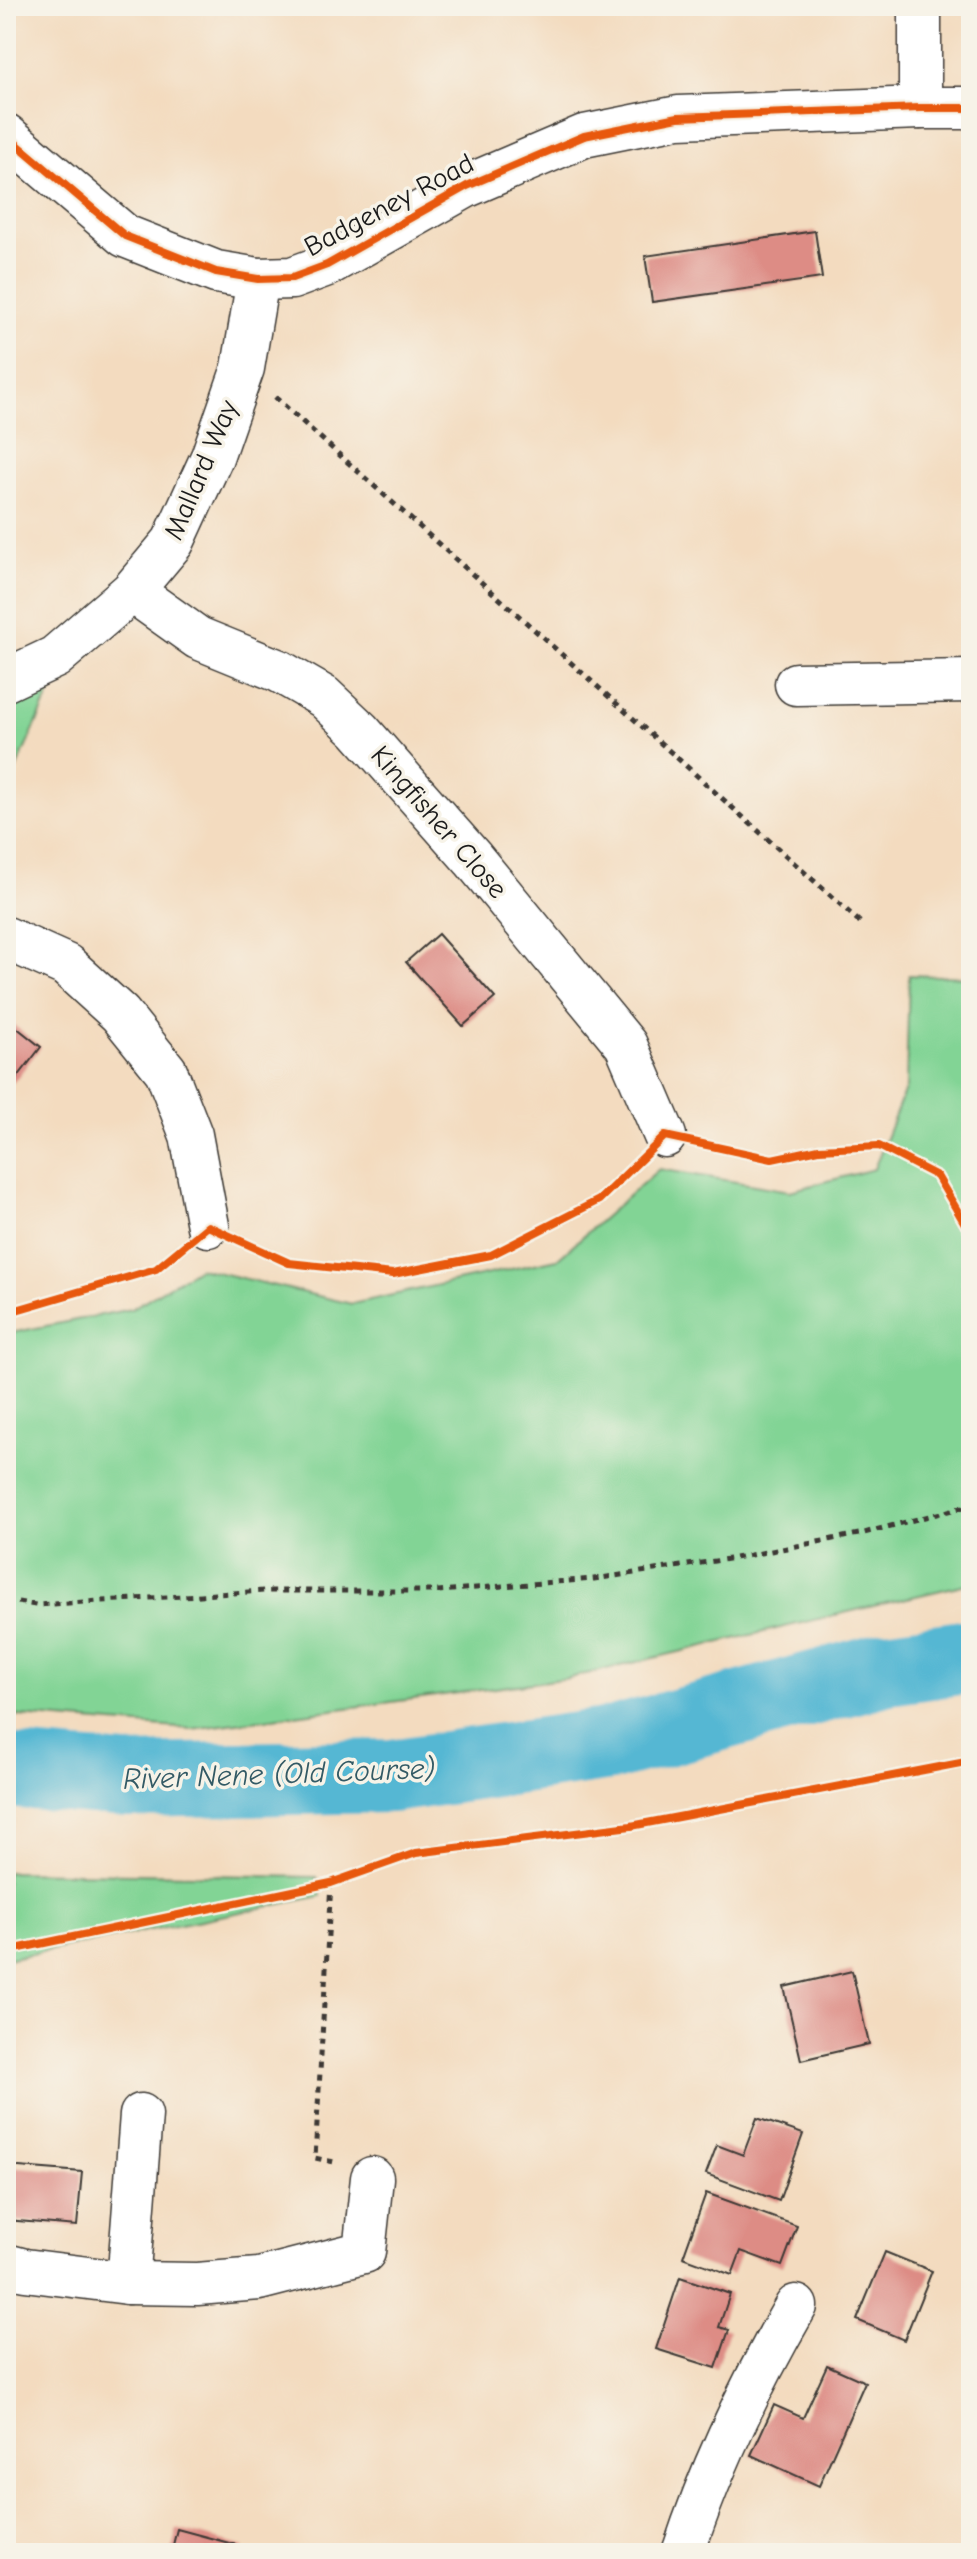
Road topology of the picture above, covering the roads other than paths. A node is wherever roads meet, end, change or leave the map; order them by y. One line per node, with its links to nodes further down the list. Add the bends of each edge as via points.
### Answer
1 (920, 6): 2 (street)
2 (920, 108): 3 (street, Badgeney Road); 5 (street, Badgeney Road, via 678,117 584,136 467,186 327,265 292,278)
3 (971, 108)
4 (6, 135): 5 (street, Badgeney Road, via 125,236 216,272)
5 (258, 279): 6 (street, Mallard Way, via 243,368 212,457 173,542)
6 (132, 591): 7 (street, Mallard Way, via 55,657); 11 (street, Kingfisher Close, via 198,638 279,671 324,697 359,730 626,1045)
7 (6, 680)
8 (971, 681): 9 (street)
9 (796, 684)
10 (6, 938): 12 (street, via 66,965 120,1014 166,1071 191,1135)
11 (665, 1136)
12 (208, 1226)
13 (141, 2115): 16 (street)
14 (372, 2178): 16 (street, via 364,2252 259,2279)
15 (6, 2265): 16 (street)
16 (128, 2283)
17 (796, 2306): 18 (street, via 732,2430)
18 (683, 2553)

